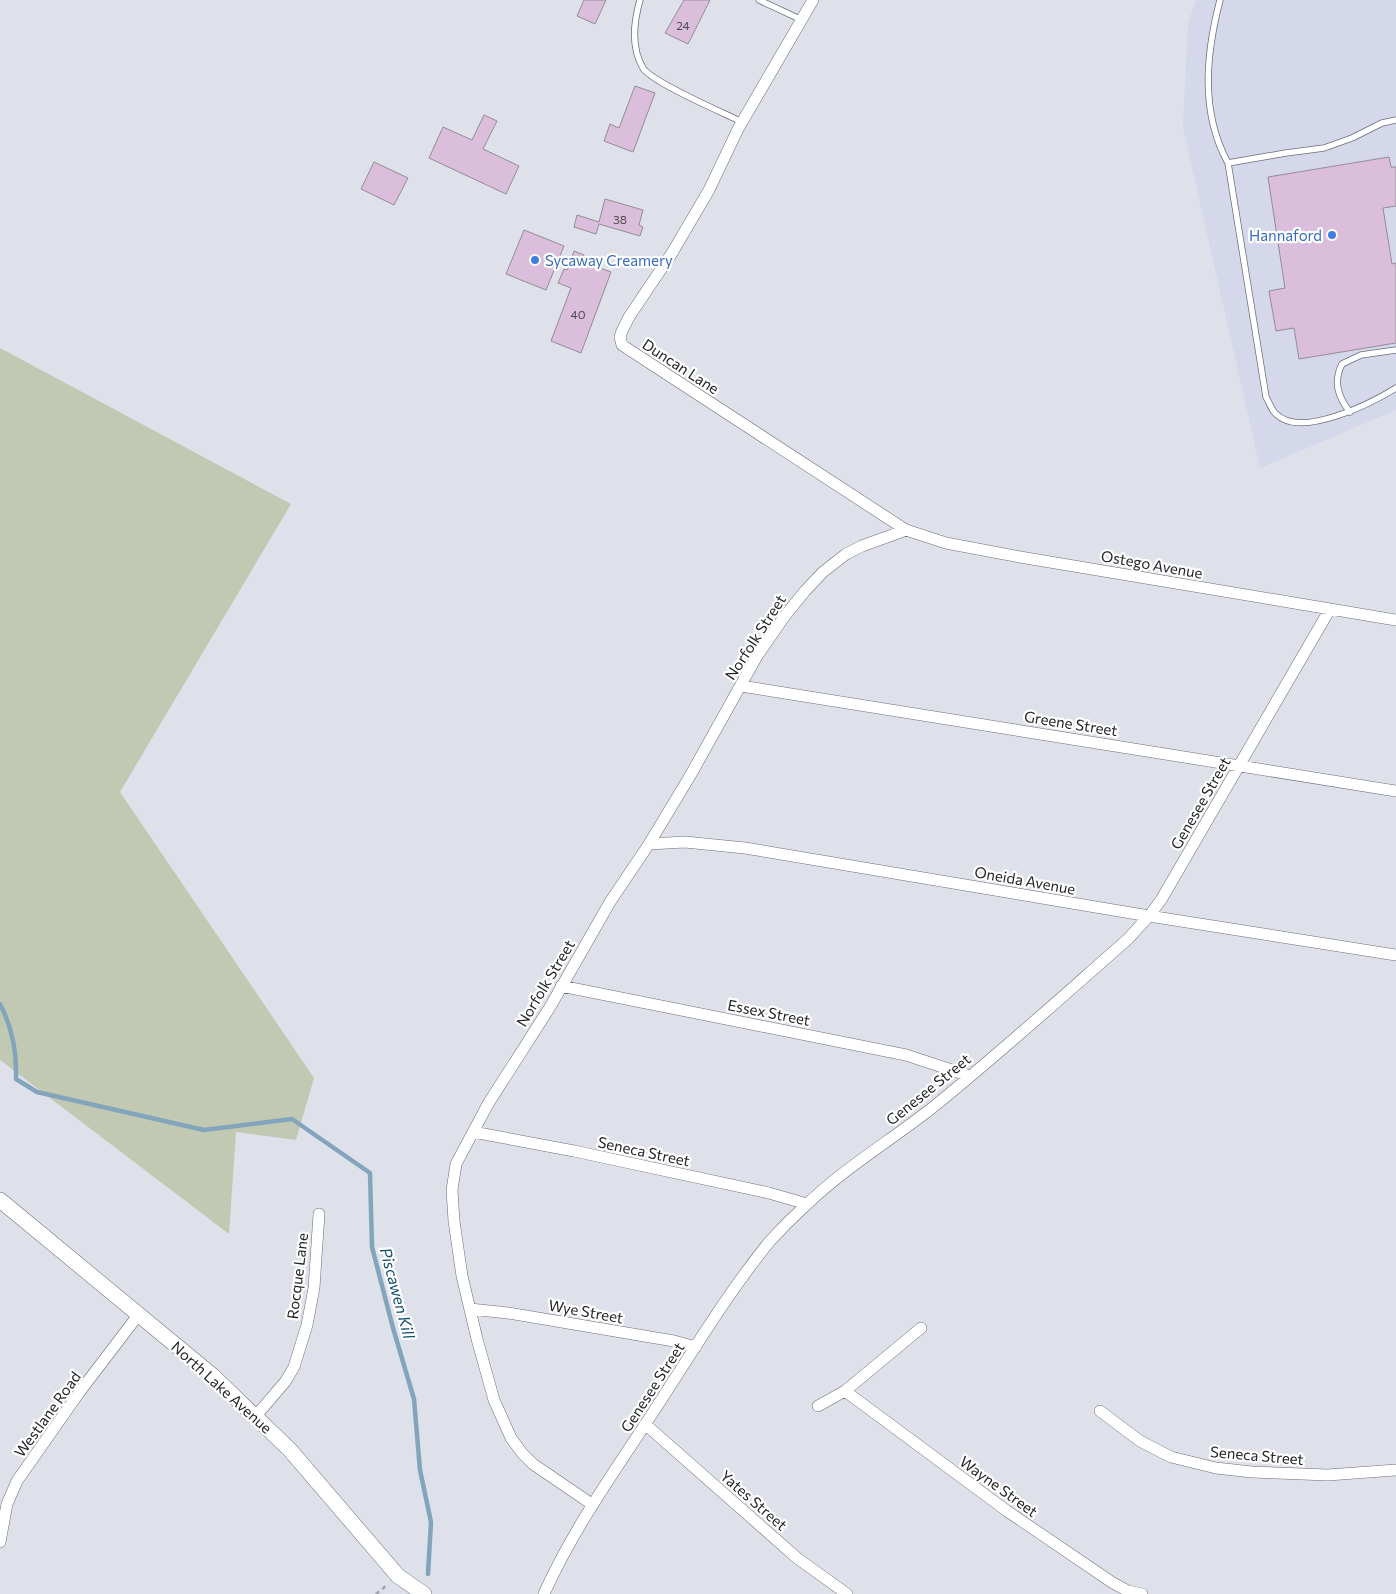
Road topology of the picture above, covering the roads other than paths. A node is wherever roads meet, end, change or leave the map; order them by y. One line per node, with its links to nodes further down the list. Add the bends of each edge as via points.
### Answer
1 (640, 0): 7 (lane, via 635,39 644,70 661,82)
2 (758, 0): 5 (lane)
3 (814, 0): 5 (street, Duncan Lane)
4 (1220, 0): 8 (lane, via 1207,70 1218,145)
5 (802, 20): 7 (street, Duncan Lane)
6 (1396, 120): 8 (lane, via 1324,148)
7 (742, 122): 12 (street, Duncan Lane, via 704,198 626,324 620,337 622,345)
8 (1228, 163): 11 (lane, via 1266,398 1276,415 1289,421 1306,423)
9 (1396, 350): 11 (lane, via 1362,355 1342,364 1337,376 1338,392)
10 (1396, 388): 11 (lane)
11 (1350, 412)
12 (906, 530): 13 (street, Ostego Avenue, via 955,545); 15 (street, Norfolk Street, via 846,554 823,572 784,617)
13 (1330, 609): 14 (street, Ostego Avenue); 16 (street, Genesee Street)
14 (1396, 620)
15 (741, 686): 16 (street, Greene Street); 18 (street, Norfolk Street)
16 (1238, 766): 17 (street, Greene Street); 19 (street, Genesee Street)
17 (1396, 791)
18 (649, 844): 19 (street, Oneida Avenue, via 685,842 745,848); 21 (street, Norfolk Street, via 610,902)
19 (1149, 916): 20 (street, Oneida Avenue); 22 (street, Genesee Street, via 1128,939)
20 (1396, 955)
21 (561, 986): 22 (street, Essex Street, via 906,1055); 23 (street, Norfolk Street)
22 (970, 1076): 25 (street, Genesee Street)
23 (473, 1132): 25 (street, Seneca Street, via 593,1155); 27 (street, Norfolk Street, via 456,1164 452,1190 462,1276)
24 (0, 1200): 28 (street, North Lake Avenue)
25 (807, 1204): 30 (street, Genesee Street, via 771,1240)
26 (319, 1214): 34 (street, Rocque Lane, via 308,1325 294,1367)
27 (470, 1309): 30 (street, Wye Street); 37 (street, Norfolk Street, via 494,1400 511,1438 533,1464)
28 (139, 1314): 34 (street, North Lake Avenue); 38 (street, Westlane Road, via 17,1481 7,1504)
29 (921, 1328): 31 (street)
30 (696, 1347): 35 (street, Genesee Street)
31 (844, 1391): 32 (street); 42 (street, Wayne Street, via 1113,1584)
32 (818, 1406)
33 (1100, 1411): 36 (street, Seneca Street, via 1140,1441 1172,1457 1216,1468 1328,1475)
34 (256, 1416): 39 (street, North Lake Avenue, via 290,1450 398,1576)
35 (645, 1424): 37 (street, Genesee Street); 41 (street, Yates Street, via 797,1558)
36 (1396, 1470)
37 (593, 1506): 40 (street, Genesee Street)
38 (0, 1542)
39 (424, 1594)
40 (544, 1594)
41 (847, 1594)
42 (1142, 1594)

